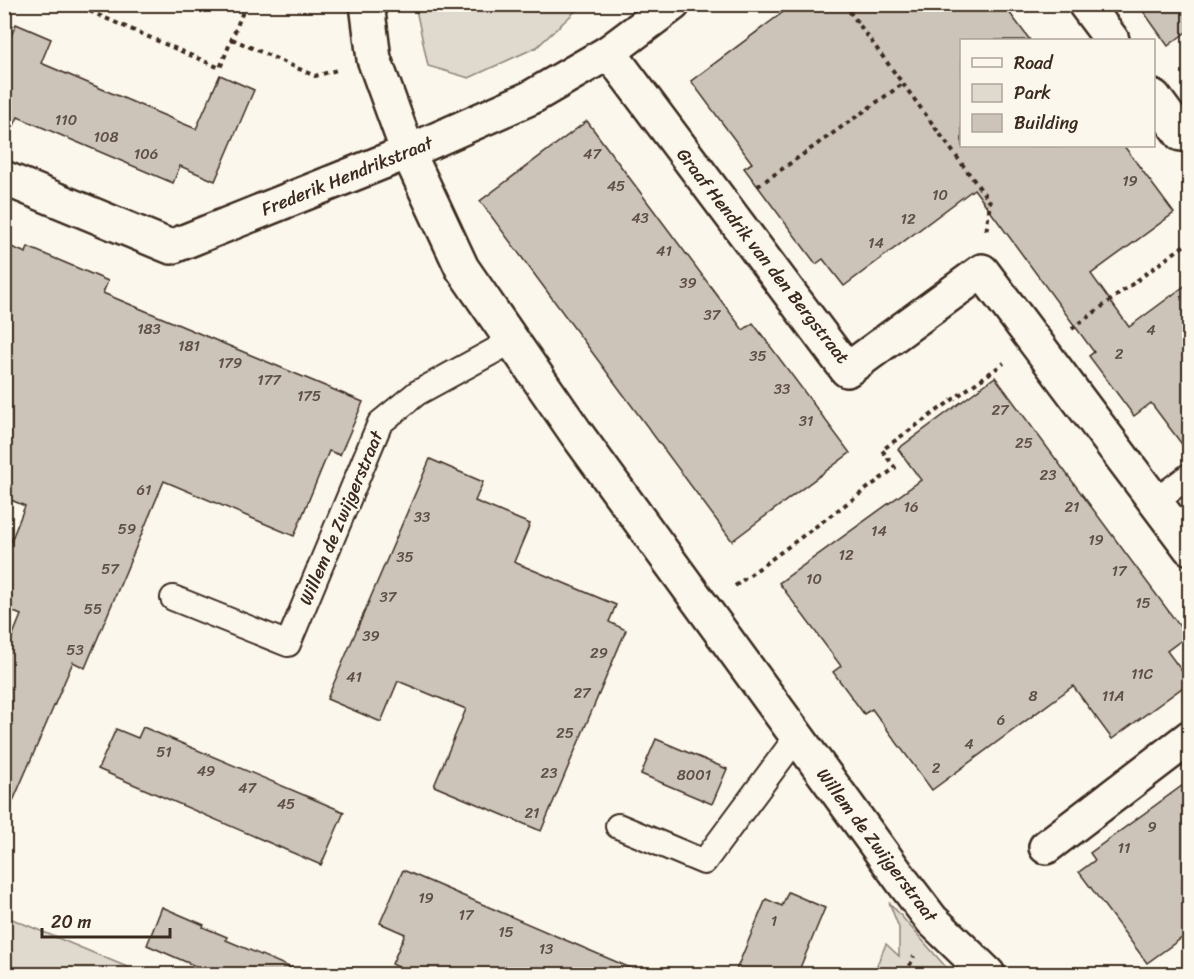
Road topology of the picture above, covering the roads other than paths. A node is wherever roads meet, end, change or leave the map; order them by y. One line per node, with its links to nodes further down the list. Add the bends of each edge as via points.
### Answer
1 (367, 4): 8 (street, Willem de Zwijgerstraat, via 374,59)
2 (673, 4): 5 (street, Frederik Hendrikstraat)
3 (1085, 4): 4 (street)
4 (1111, 39)
5 (609, 52): 8 (street, Frederik Hendrikstraat, via 530,98); 12 (street, Graaf Hendrik van den Bergstraat, via 847,370 982,271)
6 (1155, 98): 7 (street, via 1181,135)
7 (1190, 129)
8 (408, 152): 9 (street, Frederik Hendrikstraat, via 171,247); 10 (street, Willem de Zwijgerstraat, via 462,268)
9 (4, 178)
10 (514, 340): 14 (lane, Willem de Zwijgerstraat, via 417,393 380,423 288,644); 16 (street, Willem de Zwijgerstraat, via 576,433)
11 (1190, 475): 12 (lane)
12 (1154, 502): 13 (street)
13 (1190, 548)
14 (173, 598)
15 (1190, 737): 18 (street)
16 (796, 738): 17 (lane, via 704,862); 19 (street, Willem de Zwijgerstraat, via 932,920)
17 (618, 826)
18 (1046, 846)
19 (988, 975)

